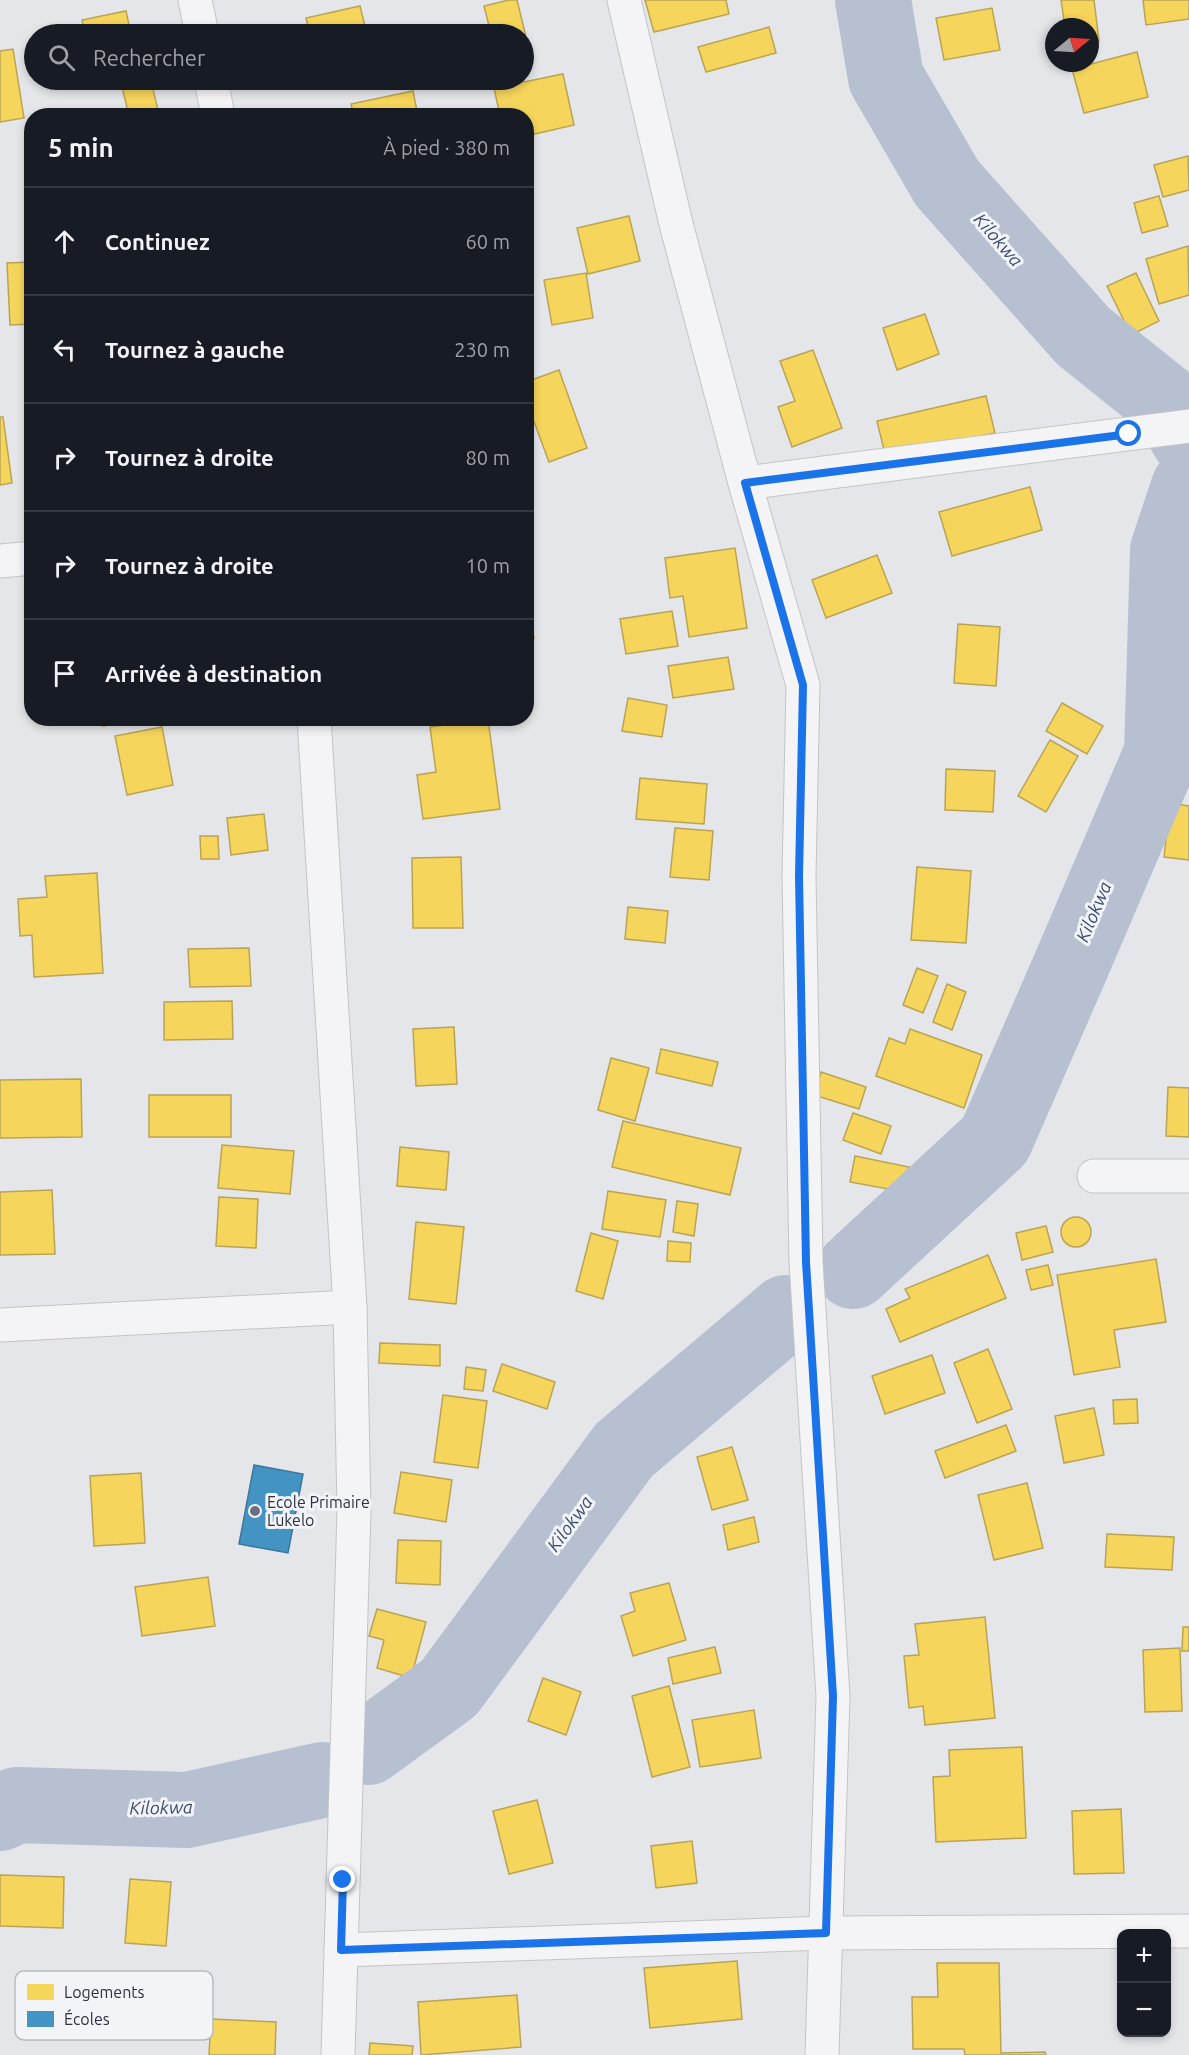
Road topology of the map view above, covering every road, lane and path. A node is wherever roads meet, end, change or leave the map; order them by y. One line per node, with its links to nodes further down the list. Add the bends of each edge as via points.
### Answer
1 (195, 0): 3 (street)
2 (624, 0): 7 (street, via 676,224)
3 (200, 24)
4 (213, 90): 5 (street)
5 (216, 108)
6 (1189, 426): 7 (street)
7 (745, 483): 16 (street, via 803,685 799,888 806,1262 833,1696)
8 (24, 559): 9 (street)
9 (0, 561)
10 (314, 726): 13 (street)
11 (1094, 1176): 12 (street)
12 (1189, 1176)
13 (350, 1307): 14 (street); 17 (street, via 354,1511)
14 (0, 1325)
15 (1189, 1931): 16 (street)
16 (826, 1933): 17 (street); 19 (street)
17 (341, 1950): 18 (street)
18 (338, 2055)
19 (822, 2055)

